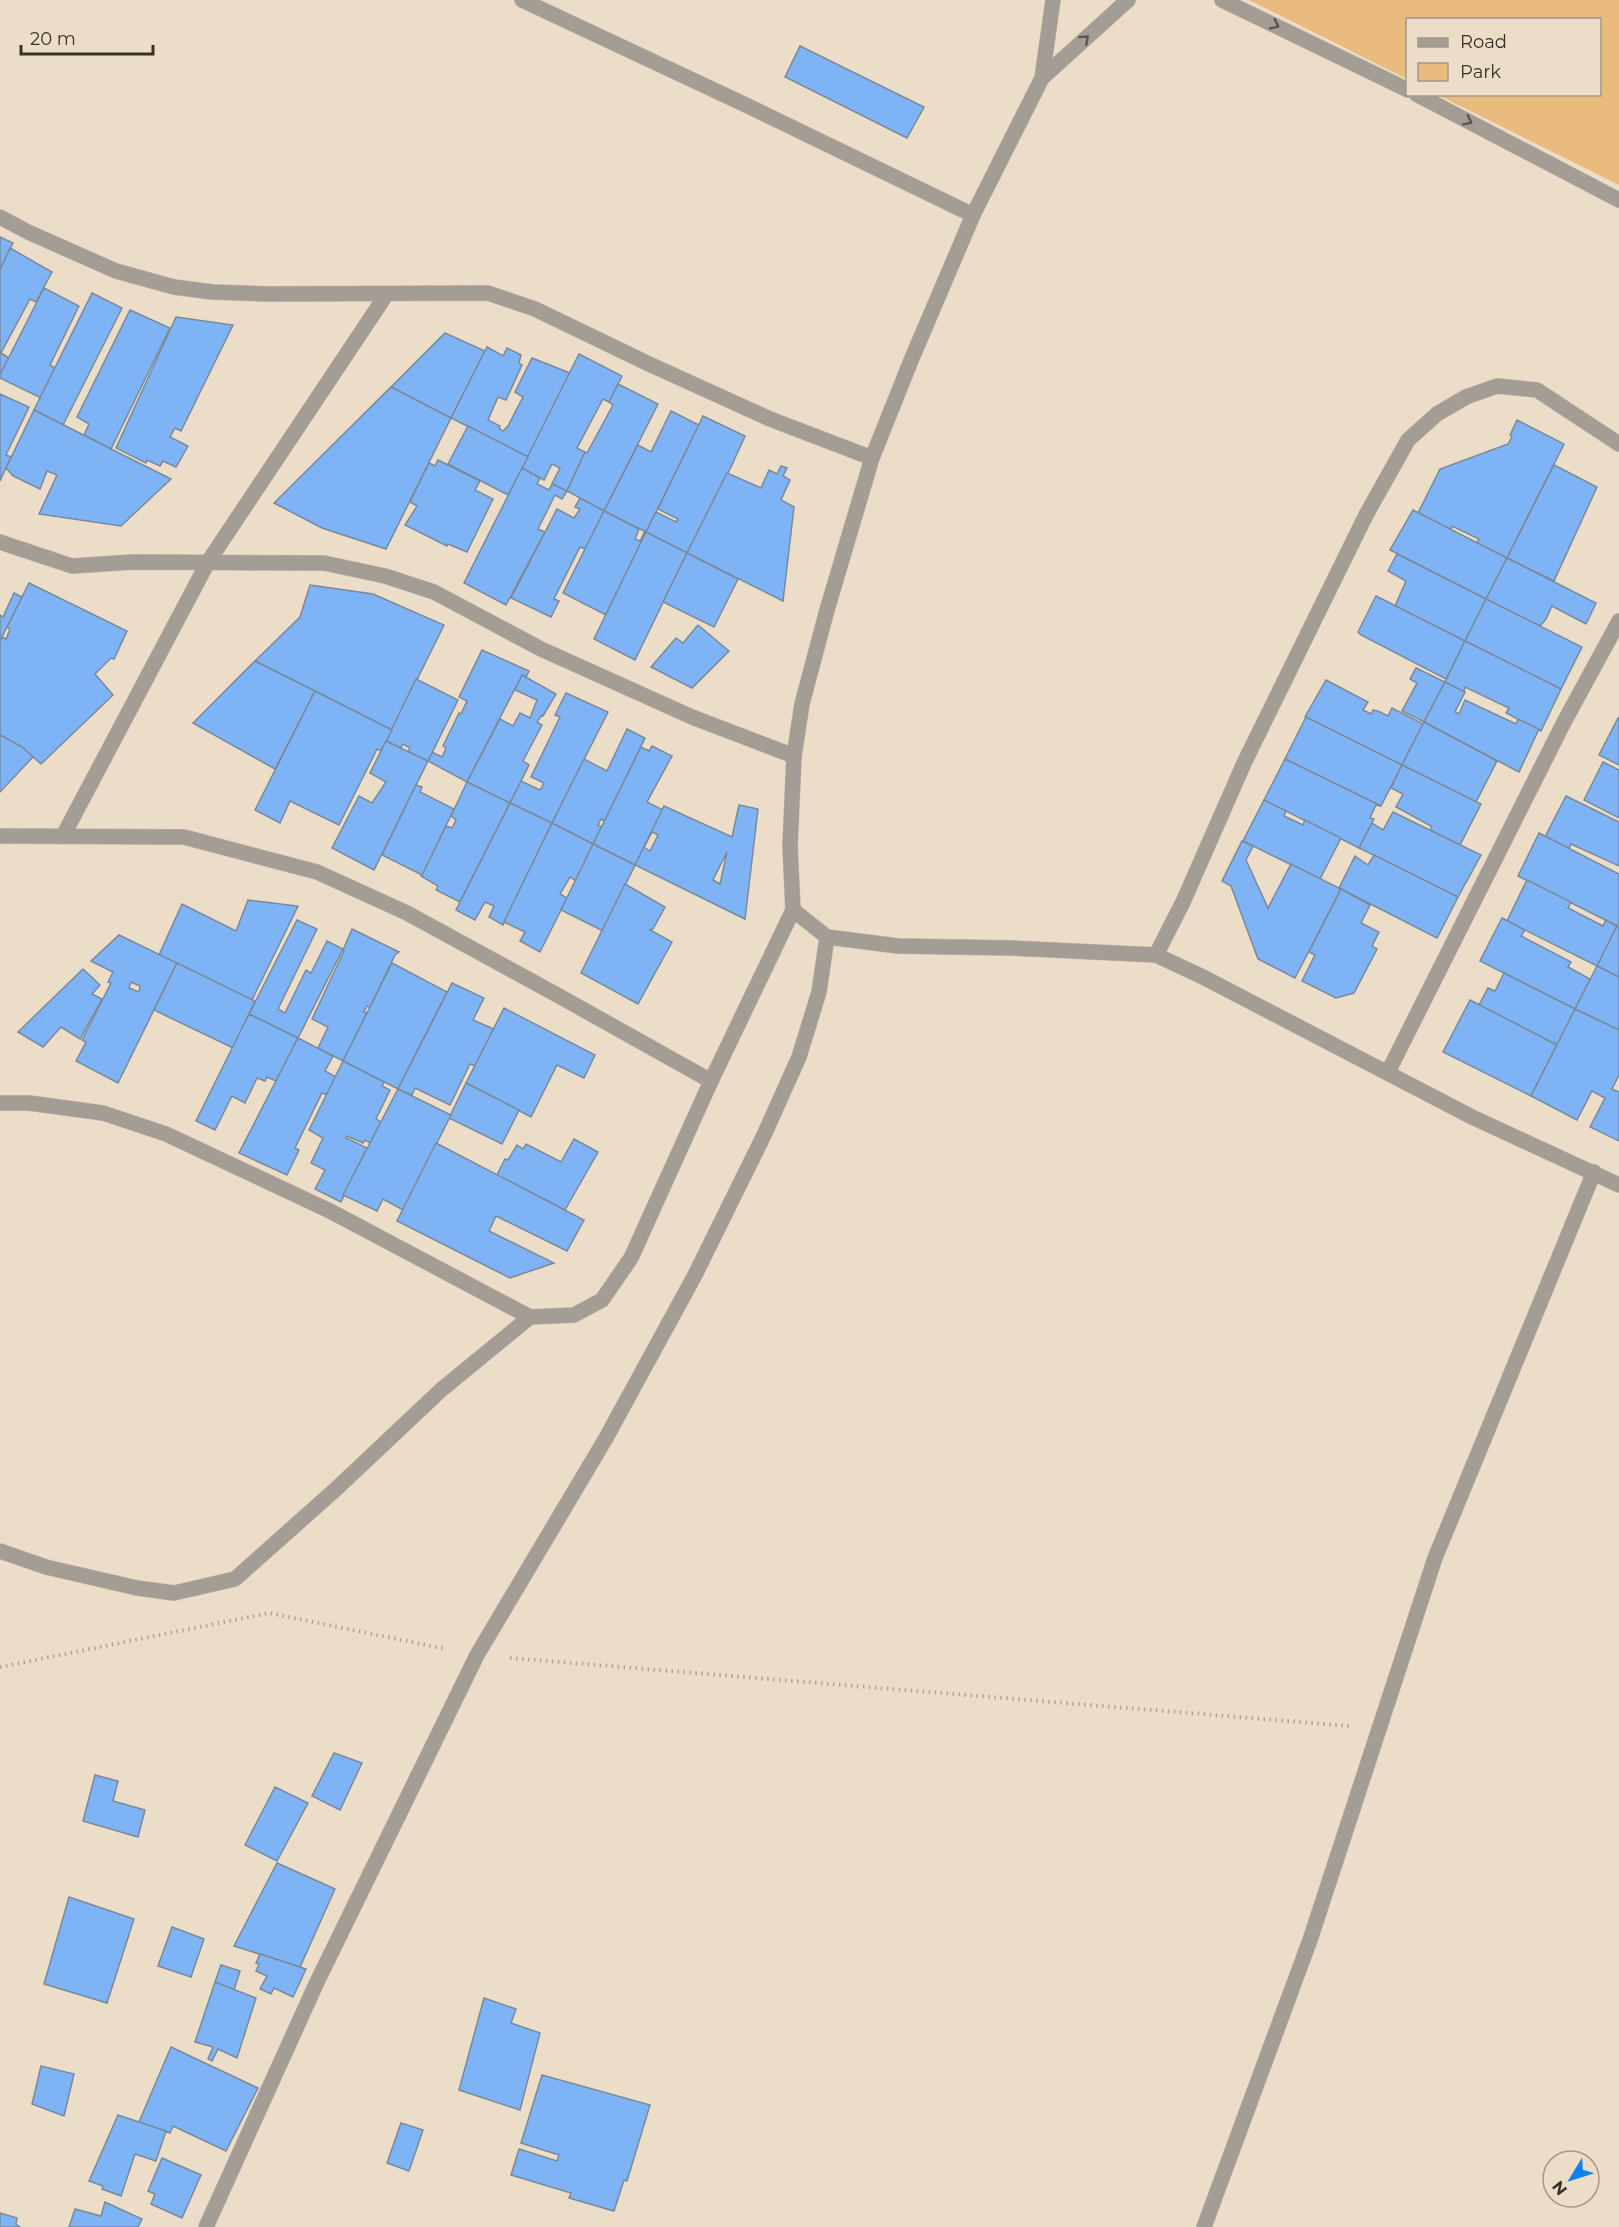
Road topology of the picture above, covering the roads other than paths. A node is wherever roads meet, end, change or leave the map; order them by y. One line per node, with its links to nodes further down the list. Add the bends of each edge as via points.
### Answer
1 (522, 0): 9 (street)
2 (1053, 0): 5 (street)
3 (1128, 0): 5 (street, one-way to 3)
4 (1222, 0): 6 (street, one-way to 6)
5 (1042, 78): 9 (street)
6 (1406, 90)
7 (1420, 96): 8 (street, one-way to 8)
8 (1619, 200)
9 (973, 215): 13 (street)
10 (0, 217): 11 (street, via 116,272 174,287 223,293)
11 (386, 295): 13 (street, via 488,293 535,309 770,419); 15 (street)
12 (1619, 444): 22 (street, via 1537,390 1497,386 1466,397 1437,414 1408,440 1366,515 1251,750)
13 (872, 458): 17 (street, via 810,673)
14 (0, 543): 15 (street, via 72,566)
15 (208, 562): 17 (street, via 324,563 434,592 542,649 692,717); 19 (street)
16 (1619, 621): 23 (street)
17 (794, 756): 20 (street, via 790,847)
18 (0, 836): 19 (street)
19 (63, 836): 24 (street, via 184,837 317,872 407,913)
20 (793, 910): 21 (street); 24 (street)
21 (827, 937): 22 (street, via 898,946); 30 (street, via 819,992 799,1056 744,1175 695,1275 606,1438 477,1655 317,1982)
22 (1156, 955): 23 (street)
23 (1388, 1072): 26 (street, via 1472,1117)
24 (711, 1081): 28 (street, via 631,1258 602,1300 574,1315)
25 (0, 1103): 28 (street, via 104,1113 166,1134 330,1211)
26 (1594, 1172): 27 (street); 31 (street, via 1435,1558 1310,1940)
27 (1619, 1185)
28 (530, 1317): 29 (street, via 441,1390 236,1579 174,1593 46,1567)
29 (0, 1551)
30 (206, 2227)
31 (1204, 2227)

